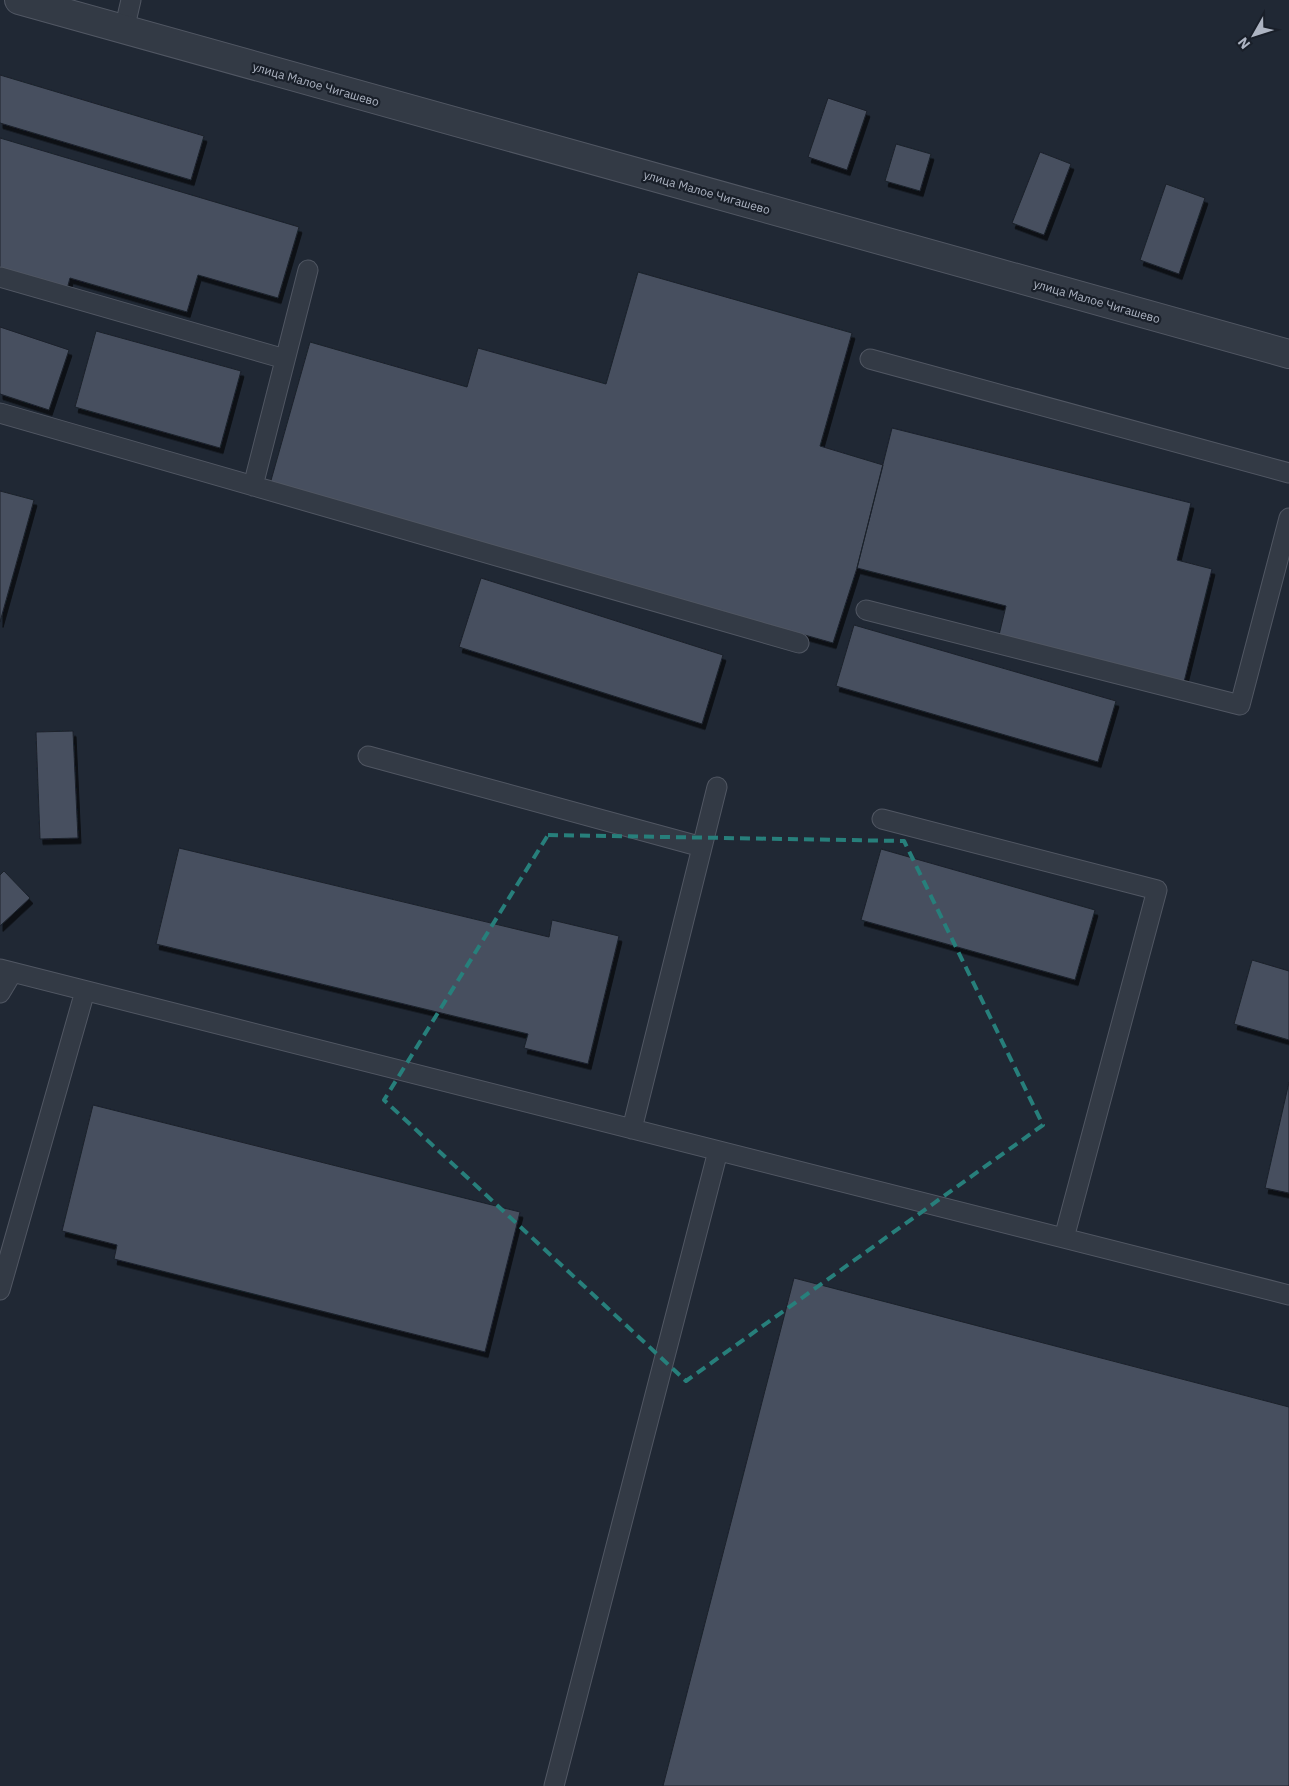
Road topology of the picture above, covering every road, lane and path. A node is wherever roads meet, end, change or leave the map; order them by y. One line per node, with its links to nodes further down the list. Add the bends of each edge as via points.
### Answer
1 (19, 0): 3 (street, улица Малое Чигашево)
2 (131, 0): 3 (lane)
3 (124, 30): 6 (street, улица Малое Чигашево)
4 (308, 270): 7 (lane)
5 (0, 277): 7 (lane)
6 (1289, 354)
7 (285, 359): 11 (lane)
8 (870, 360): 10 (lane)
9 (0, 413): 11 (lane)
10 (1289, 474)
11 (253, 486): 14 (lane)
12 (1289, 518): 13 (lane, via 1240,705)
13 (866, 610)
14 (799, 643)
15 (368, 756): 18 (lane)
16 (717, 787): 18 (lane)
17 (882, 819): 24 (lane, via 1157,890)
18 (702, 847): 22 (lane)
19 (6, 971): 20 (lane); 21 (lane)
20 (85, 991): 22 (lane); 25 (lane)
21 (0, 994)
22 (632, 1129): 23 (lane)
23 (718, 1151): 24 (lane); 27 (lane)
24 (1064, 1238): 26 (lane)
25 (0, 1290)
26 (1289, 1295)
27 (554, 1786)

